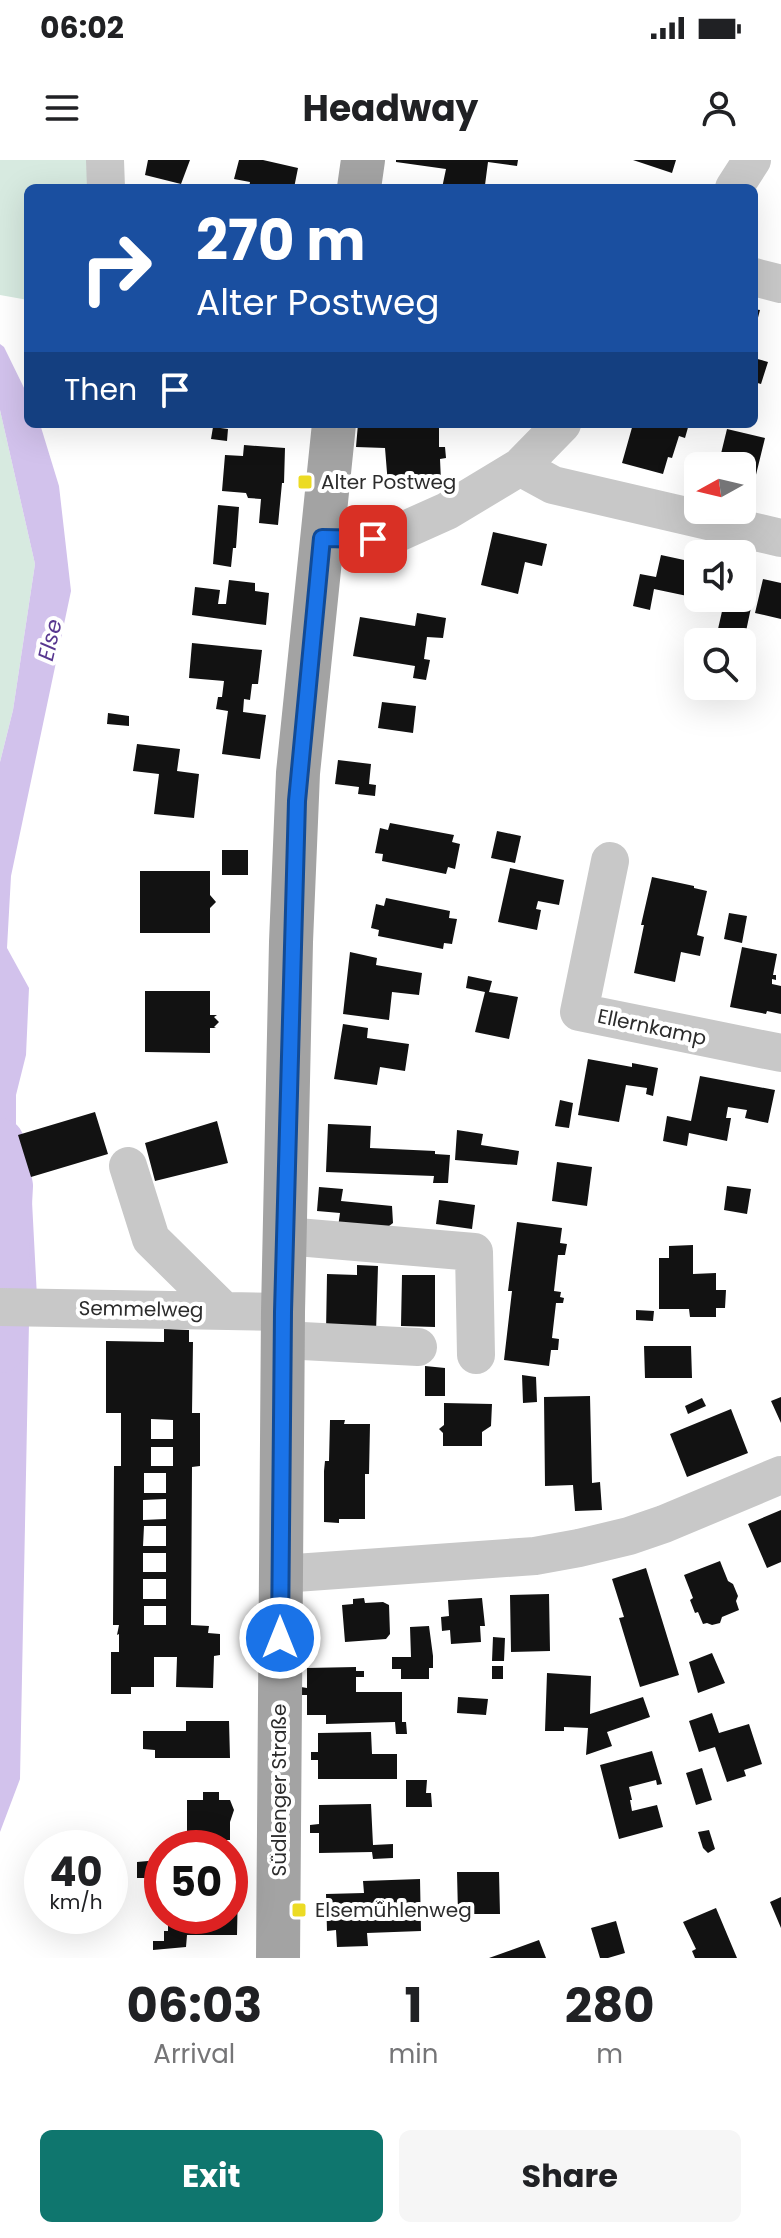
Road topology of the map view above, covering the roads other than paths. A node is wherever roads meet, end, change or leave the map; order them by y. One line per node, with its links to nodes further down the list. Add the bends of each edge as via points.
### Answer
1 (105, 160): 4 (street)
2 (363, 160): 5 (main road)
3 (752, 160): 6 (street)
4 (106, 184)
5 (360, 184)
6 (737, 184)
7 (758, 278): 8 (street)
8 (781, 284)
9 (334, 428): 12 (main road, Südlenger Straße)
10 (558, 428): 11 (street)
11 (520, 467): 12 (street, via 398,533 373,539); 13 (street, via 553,485)
12 (322, 538): 17 (main road, Südlenger Straße, via 298,773)
13 (781, 538)
14 (610, 861): 15 (street, Ellernkamp, via 579,1012)
15 (781, 1053)
16 (128, 1166): 19 (street, via 151,1239)
17 (285, 1236): 20 (main road, Südlenger Straße); 22 (street, via 474,1252)
18 (0, 1307): 19 (street, Semmelweg)
19 (223, 1310): 20 (street, Semmelweg)
20 (283, 1326): 21 (street, Semmelweg); 24 (main road, Südlenger Straße)
21 (418, 1347)
22 (476, 1355)
23 (781, 1475): 24 (street, via 664,1524 579,1548 535,1556)
24 (281, 1574): 25 (main road, Südlenger Straße)
25 (278, 1958)

